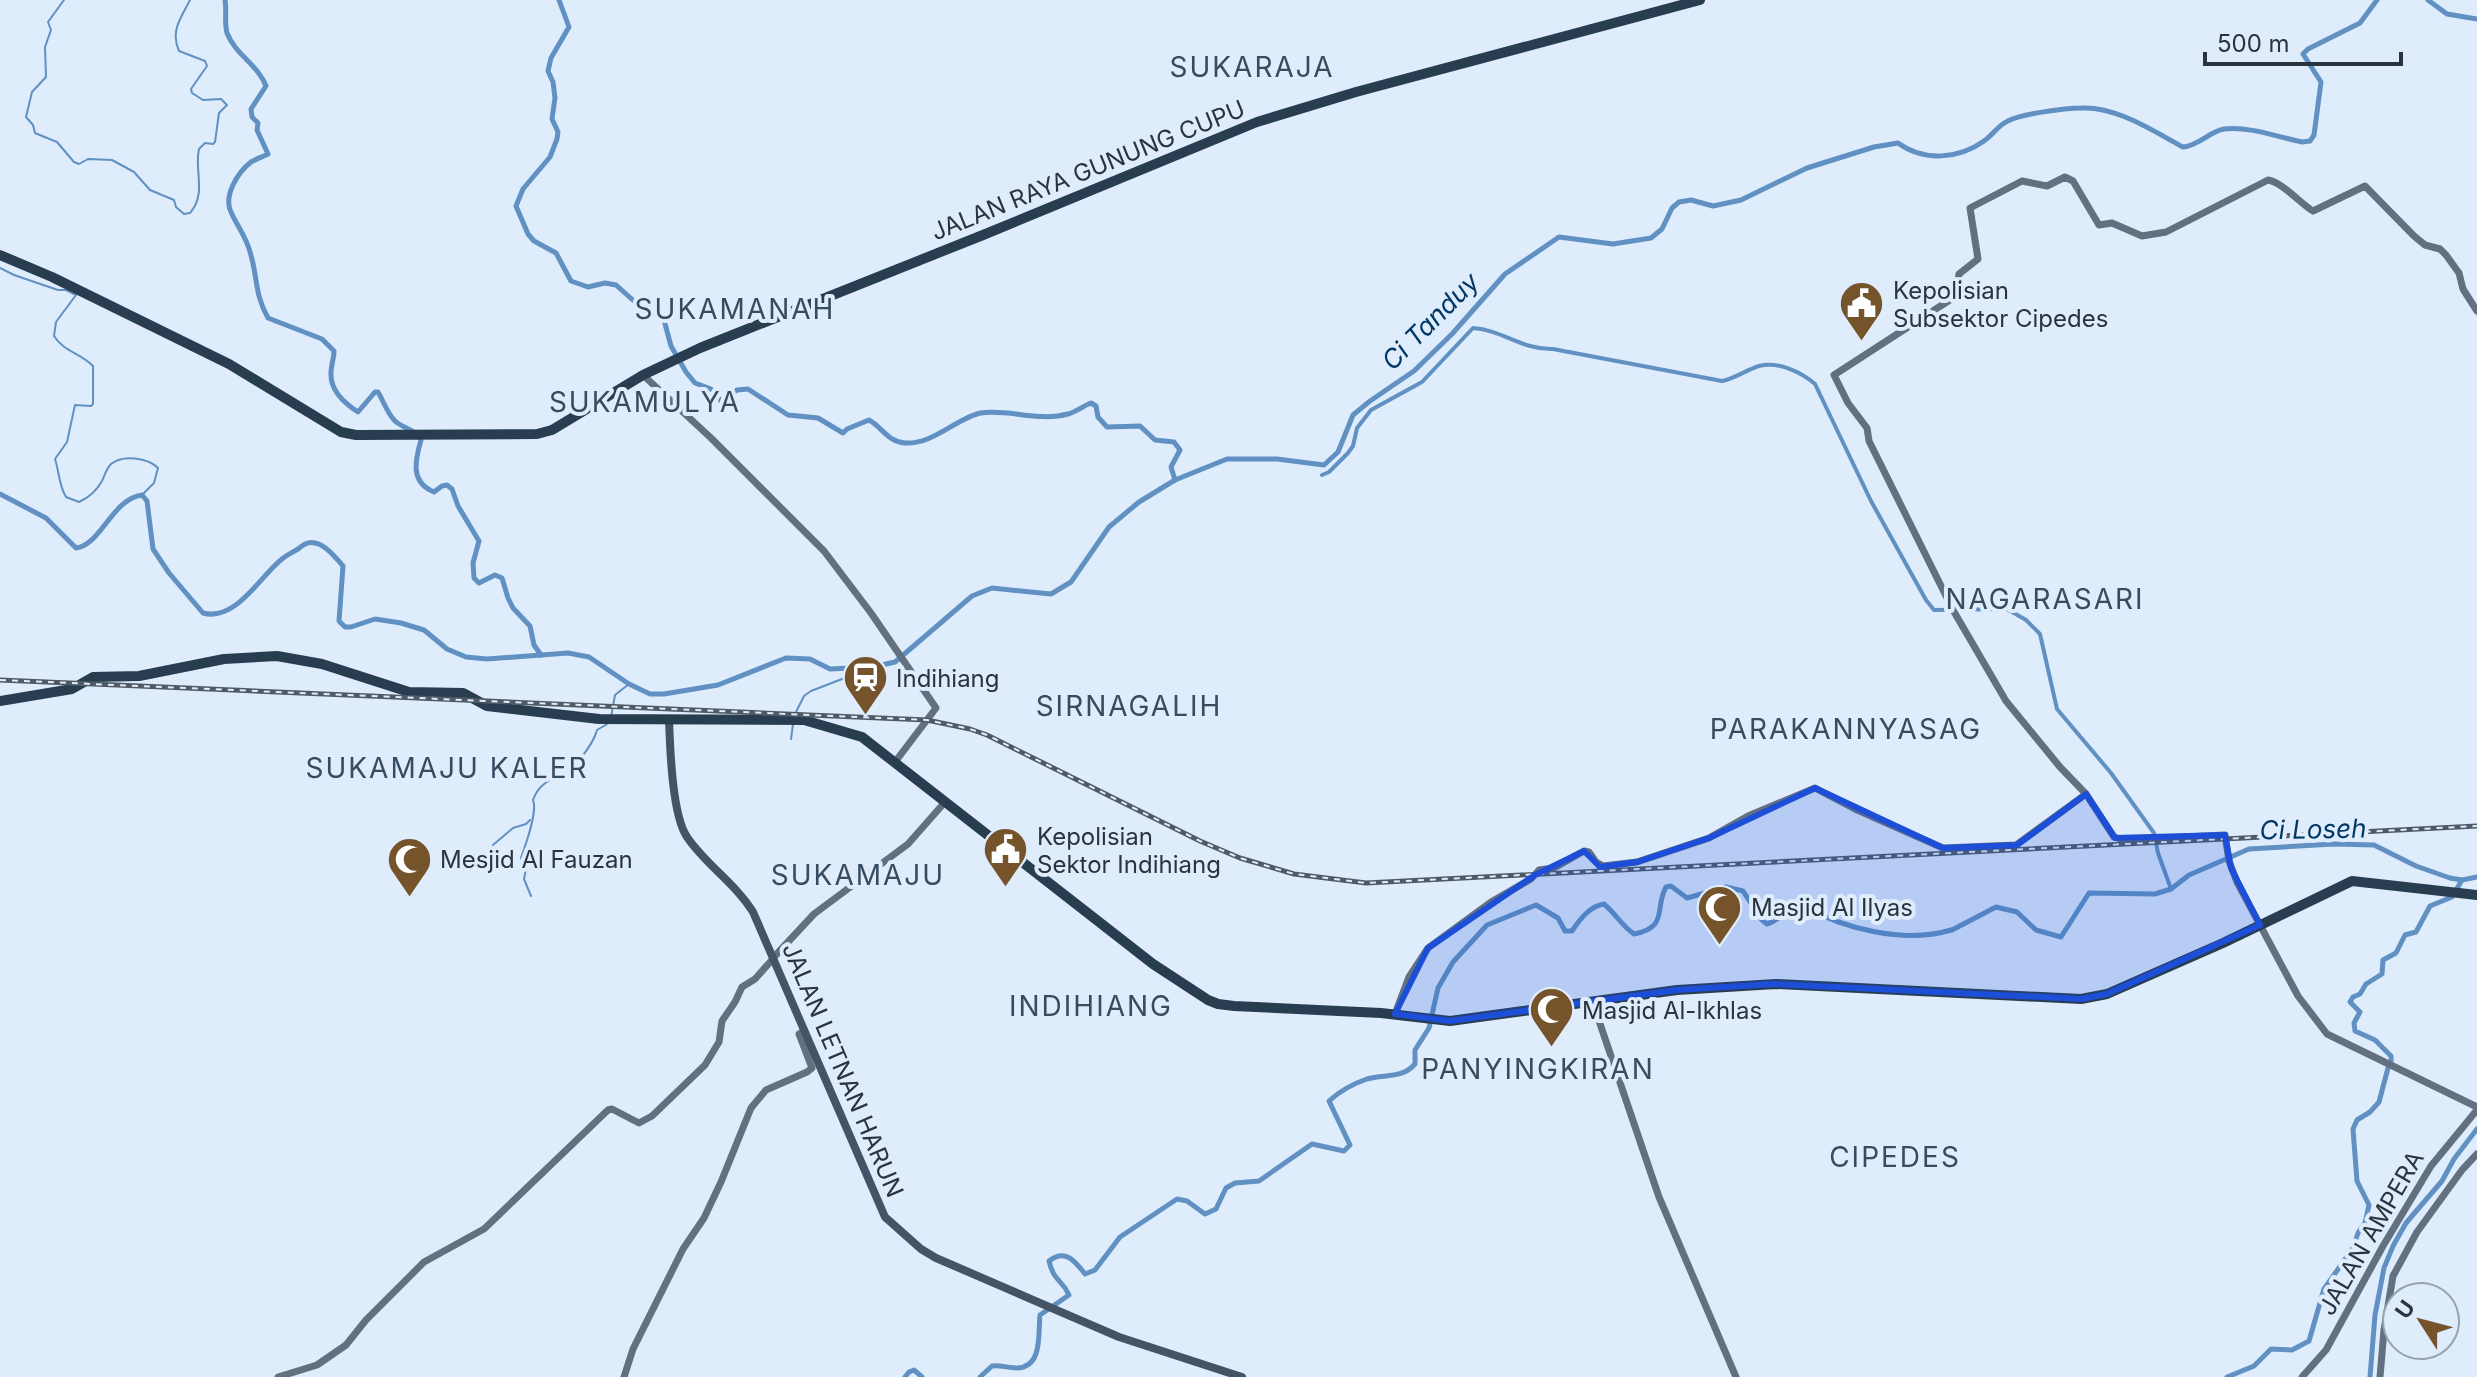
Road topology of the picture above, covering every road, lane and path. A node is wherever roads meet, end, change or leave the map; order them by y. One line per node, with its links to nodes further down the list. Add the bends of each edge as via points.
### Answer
1 (1700, 0): 4 (highway, JALAN RAYA GUNUNG CUPU, via 1257,122)
2 (0, 255): 4 (highway, JALAN RAYA GUNUNG CUPU, via 229,364 336,430 356,435 545,432)
3 (2477, 311): 8 (street, via 2446,255 2414,236 2363,185 2313,211 2268,180 2174,230 2144,236 2112,223 2099,225 2073,181 2065,177 2047,186 2022,181 1970,208 1978,259 1959,274 1954,298 1834,375 1867,428 1891,486 1988,672 2018,718)
4 (643, 375): 7 (street, via 824,551 936,708)
5 (0, 701): 6 (highway, via 72,689 93,677 139,676 212,661 277,656 322,664 409,692 463,693 487,706)
6 (667, 723): 7 (highway, via 794,719 856,734); 12 (main road, JALAN LETNAN HARUN, via 679,819 688,838 732,883)
7 (895, 762): 9 (highway)
8 (2086, 794): 11 (street, via 2115,838 2225,835 2233,873); 15 (street, via 2016,845 1943,848 1815,788 1709,838 1637,862 1603,866 1584,851 1539,870 1428,948 1409,977)
9 (945, 802): 12 (street, via 908,844 823,906); 15 (highway, via 1143,957 1214,1003)
10 (2477, 895): 11 (highway, via 2352,881)
11 (2260, 925): 13 (highway, via 2107,994 2081,999 1774,984); 18 (street, via 2298,996 2330,1036)
12 (772, 959): 17 (main road, JALAN LETNAN HARUN); 21 (street, via 742,987 705,1065 652,1116 639,1123 608,1110 484,1229 424,1262 346,1345 317,1365)
13 (1606, 1000): 14 (highway); 16 (highway)
14 (1588, 1002): 15 (highway, via 1447,1021); 16 (highway)
15 (1395, 1014)
16 (1596, 1015): 24 (street, via 1659,1197)
17 (803, 1032): 20 (main road, JALAN LETNAN HARUN, via 885,1217 921,1249 1119,1337); 22 (street, via 799,1034 812,1068 760,1095 748,1113 704,1218 683,1249)
18 (2476, 1108): 25 (street, JALAN AMPERA, via 2431,1166 2326,1350)
19 (2477, 1154): 26 (street, via 2417,1232 2393,1276)
20 (1228, 1375): 23 (main road, JALAN LETNAN HARUN)
21 (278, 1377)
22 (624, 1377)
23 (1242, 1377)
24 (1736, 1377)
25 (2302, 1377)
26 (2380, 1377)

